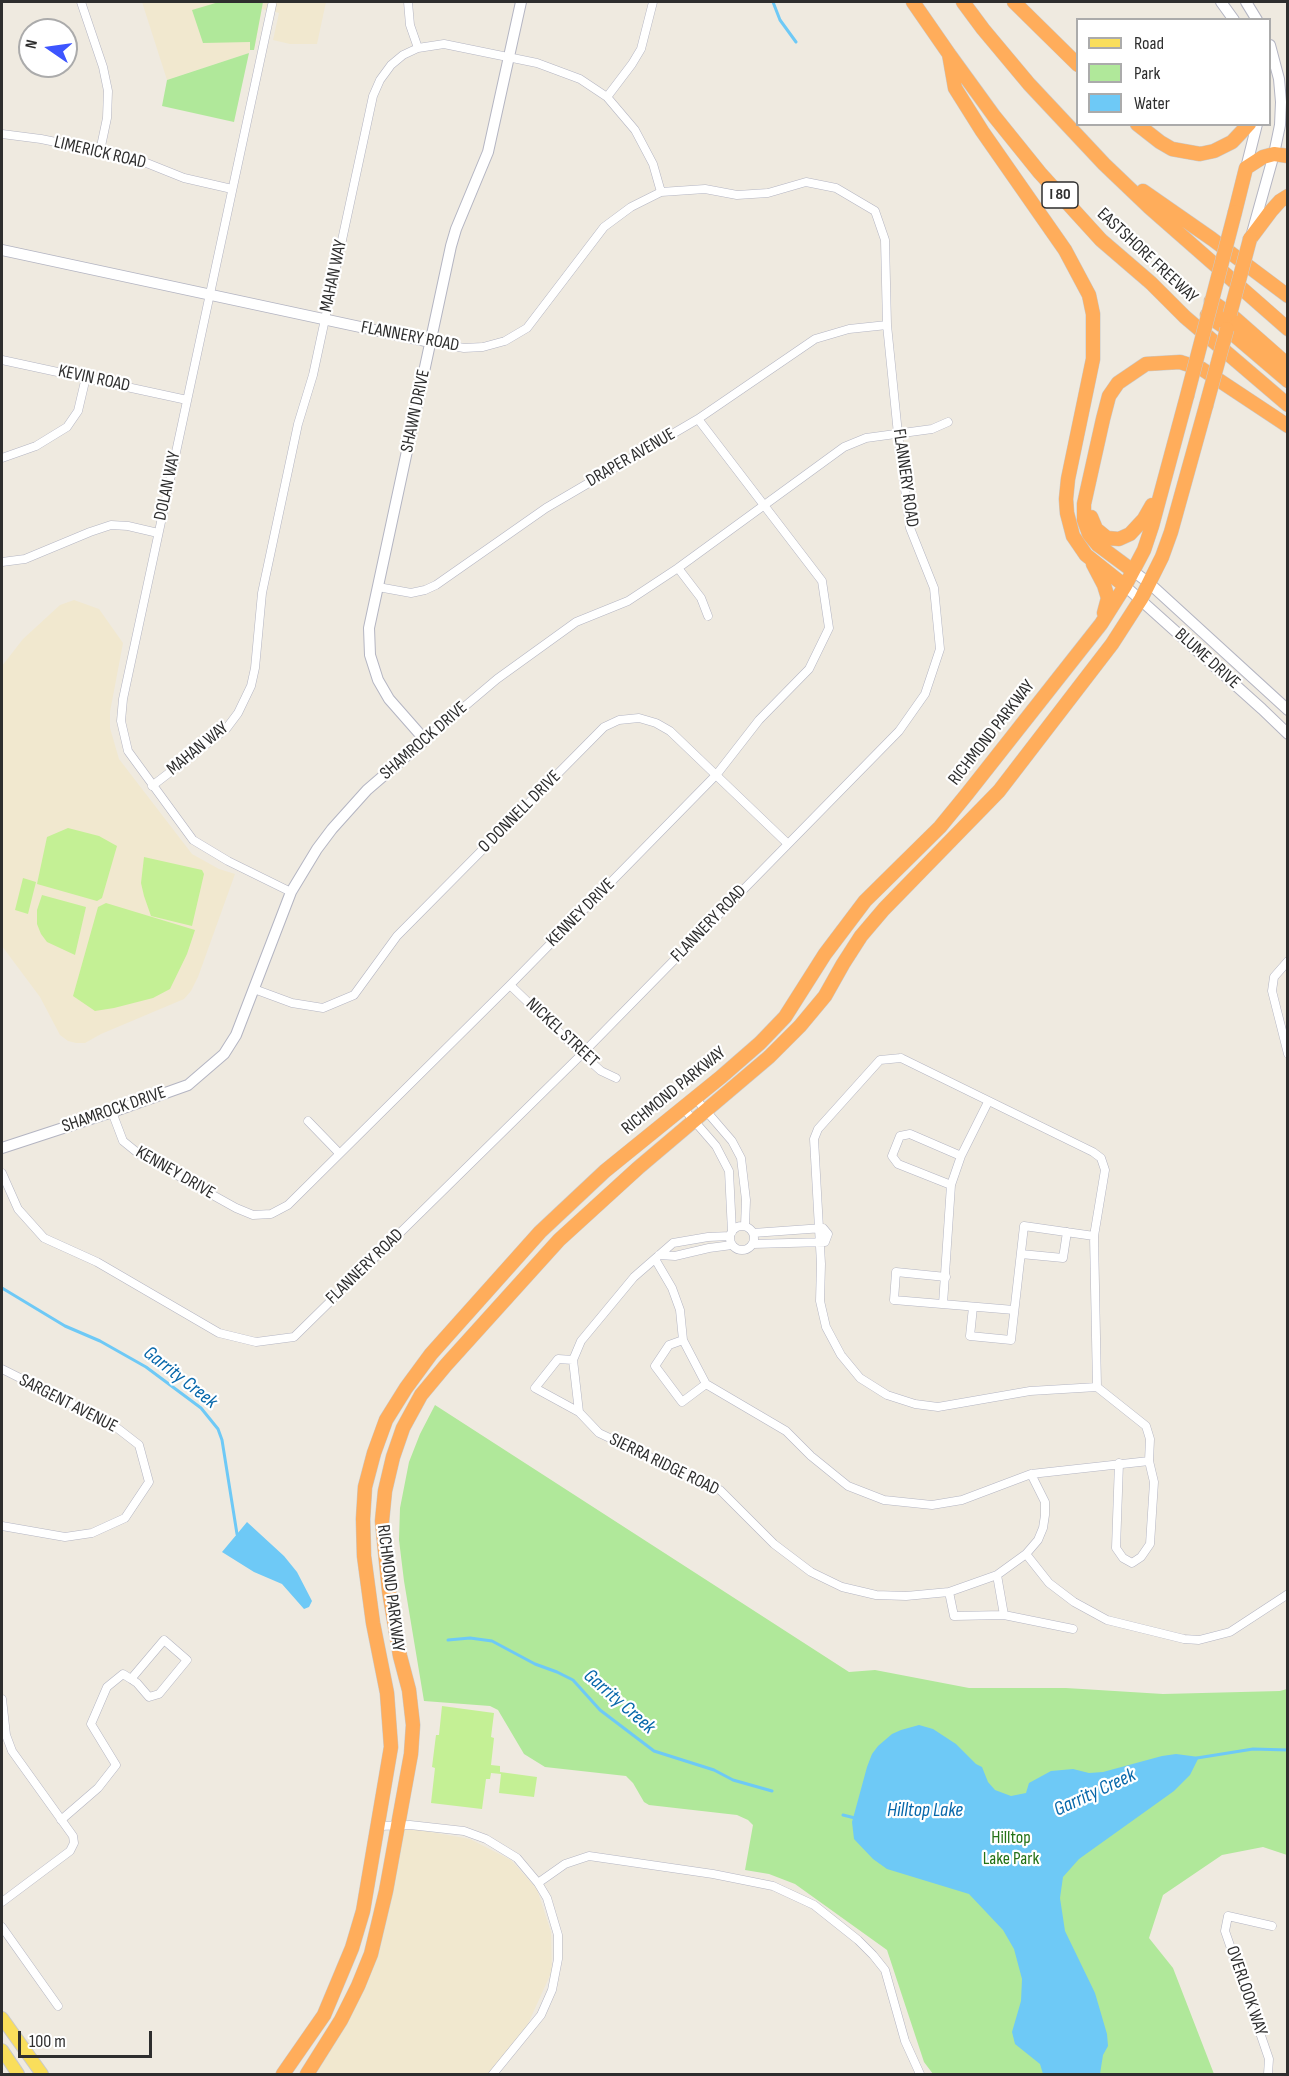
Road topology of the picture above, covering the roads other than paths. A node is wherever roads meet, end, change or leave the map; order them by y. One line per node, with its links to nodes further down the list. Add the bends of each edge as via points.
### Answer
1 (81, 2): 23 (street, via 104,67 108,91)
2 (408, 2): 13 (street)
3 (521, 2): 16 (street, SHAWN DRIVE)
4 (653, 2): 18 (street, via 641,49)
5 (913, 2): 15 (highway, EASTSHORE FREEWAY / I 80)
6 (963, 2): 25 (highway, EASTSHORE FREEWAY, via 1029,84)
7 (1014, 2): 17 (highway)
8 (1221, 2): 11 (street)
9 (1246, 2): 12 (street)
10 (272, 4): 27 (street, DOLAN WAY)
11 (1233, 18)
12 (1256, 18)
13 (418, 48): 16 (street, MAHAN WAY, via 452,45); 37 (street, MAHAN WAY, via 391,65 373,96)
14 (1271, 52): 24 (street, via 1279,79)
15 (949, 54): 47 (highway, EASTSHORE FREEWAY / I 80, via 1040,173 1101,240); 58 (highway, via 955,88 1065,250 1089,295 1093,359 1066,499 1073,536)
16 (509, 57): 18 (street, MAHAN WAY, via 580,79); 41 (street, SHAWN DRIVE, via 488,152 453,238)
17 (1076, 64)
18 (607, 97): 28 (street, MAHAN WAY, via 643,143)
19 (1140, 126): 20 (highway, via 1172,149 1200,154 1232,142)
20 (1247, 126)
21 (1256, 126): 26 (street)
22 (2, 134): 23 (street, LIMERICK ROAD)
23 (100, 151): 27 (street, LIMERICK ROAD)
24 (1281, 155): 26 (highway, via 1263,157); 30 (street)
25 (1104, 164): 33 (highway); 39 (highway, EASTSHORE FREEWAY)
26 (1246, 168): 34 (highway, RICHMOND PARKWAY, bridge)
27 (232, 189): 32 (street, DOLAN WAY)
28 (661, 192): 38 (street, FLANNERY ROAD, via 705,189 737,195 768,193 806,182 836,188 875,211 885,240); 41 (street, FLANNERY ROAD, via 604,227 527,328 505,341 483,347)
29 (1287, 196): 30 (highway)
30 (1250, 239): 35 (highway, RICHMOND PARKWAY, bridge)
31 (2, 250): 32 (street, FLANNERY ROAD)
32 (210, 294): 37 (street, FLANNERY ROAD); 46 (street, DOLAN WAY)
33 (1287, 296)
34 (1211, 300): 35 (highway); 36 (highway, RICHMOND PARKWAY, bridge)
35 (1230, 314): 40 (highway, RICHMOND PARKWAY, bridge); 43 (highway)
36 (1207, 315): 40 (highway); 53 (highway, RICHMOND PARKWAY, bridge)
37 (325, 320): 41 (street, FLANNERY ROAD); 71 (street, MAHAN WAY, via 262,593 251,686 226,729)
38 (887, 325): 48 (street, DRAPER AVENUE, via 849,329 815,339); 51 (street, FLANNERY ROAD)
39 (1287, 328)
40 (1227, 329): 45 (highway); 61 (highway, RICHMOND PARKWAY, bridge, via 1171,532)
41 (430, 342): 63 (street, SHAWN DRIVE)
42 (2, 360): 44 (street, KEVIN ROAD)
43 (1287, 365)
44 (86, 377): 46 (street, KEVIN ROAD); 52 (street, via 78,411 67,427 36,446)
45 (1287, 381)
46 (186, 400): 56 (street, DOLAN WAY)
47 (1287, 405)
48 (698, 419): 55 (street, KENNEY DRIVE); 63 (street, DRAPER AVENUE, via 546,508 436,585 411,593)
49 (948, 422): 51 (street, SHAMROCK DRIVE, via 932,429)
50 (1287, 426): 54 (highway, via 1202,369 1180,362 1146,364 1119,383 1109,396)
51 (898, 434): 55 (street, SHAMROCK DRIVE, via 866,438 844,447); 72 (street, FLANNERY ROAD, via 910,528 934,588 940,649 925,694 899,731)
52 (2, 458)
53 (1164, 485): 54 (highway, via 1144,519 1119,539 1107,538 1096,529); 60 (highway, RICHMOND PARKWAY, via 1144,550)
54 (1087, 492): 60 (highway, via 1084,520 1089,534)
55 (765, 506): 59 (street, SHAMROCK DRIVE); 70 (street, KENNEY DRIVE, via 822,581 829,628 809,669 759,720)
56 (158, 533): 57 (street, via 111,525 25,559); 71 (street, DOLAN WAY, via 121,713 128,751)
57 (2, 562)
58 (1092, 562): 62 (highway); 66 (highway, via 1108,598)
59 (678, 568): 65 (street); 69 (street, SHAMROCK DRIVE, via 628,602 576,622 497,679)
60 (1133, 571): 61 (street, BLUME DRIVE); 62 (highway, RICHMOND PARKWAY)
61 (1149, 584): 64 (highway, RICHMOND PARKWAY); 67 (street, BLUME DRIVE)
62 (1125, 586): 64 (street, BLUME DRIVE); 66 (highway, RICHMOND PARKWAY)
63 (378, 587): 69 (street, SHAWN DRIVE, via 369,628 371,662 389,699)
64 (1141, 599): 68 (street, BLUME DRIVE); 83 (highway, RICHMOND PARKWAY, via 1112,644 999,791 876,918 825,996 800,1026)
65 (708, 616)
66 (1101, 624): 80 (highway, RICHMOND PARKWAY, via 940,827 858,910 785,1017)
67 (1287, 710)
68 (1287, 734)
69 (425, 740): 73 (street, SHAMROCK DRIVE, via 348,810 317,849)
70 (717, 774): 72 (street, O DONNELL DRIVE); 75 (street, KENNEY DRIVE); 76 (street, O DONNELL DRIVE, via 656,723 639,718 619,720 604,727 397,936 354,995 322,1008 292,1003)
71 (152, 786): 73 (street, DOLAN WAY, via 201,846)
72 (788, 844): 77 (street, FLANNERY ROAD)
73 (291, 892): 76 (street, SHAMROCK DRIVE)
74 (1287, 960): 78 (street, via 1274,977 1272,991)
75 (510, 985): 77 (street, NICKEL STREET); 88 (street, KENNEY DRIVE)
76 (254, 989): 84 (street, SHAMROCK DRIVE, via 224,1054 188,1084)
77 (582, 1054): 79 (street, NICKEL STREET); 90 (street, FLANNERY ROAD, via 294,1337 256,1342 219,1333 126,1278 44,1238 18,1209)
78 (1287, 1054)
79 (616, 1078)
80 (695, 1098): 82 (highway, RICHMOND PARKWAY); 83 (street)
81 (988, 1102): 89 (street); 93 (street, via 901,1058 880,1060 818,1129 814,1139); 98 (street, via 1101,1158 1105,1170)
82 (683, 1108): 86 (street); 129 (highway, RICHMOND PARKWAY, via 605,1171 540,1232 431,1354 386,1420 365,1487 363,1519 364,1556 390,1718 391,1747)
83 (706, 1111): 86 (highway, RICHMOND PARKWAY); 92 (street, via 741,1158)
84 (112, 1113): 87 (street, SHAMROCK DRIVE); 88 (street, KENNEY DRIVE, via 123,1141 139,1154 254,1215 271,1214 288,1205)
85 (308, 1121): 88 (street)
86 (694, 1121): 97 (street, via 716,1146 729,1171); 128 (highway, RICHMOND PARKWAY, via 559,1240 421,1395 403,1428 385,1491 382,1521 389,1591 413,1725)
87 (2, 1149)
88 (339, 1154)
89 (961, 1156): 91 (street); 91 (street, via 910,1134 900,1136 892,1156 898,1164)
90 (2, 1173)
91 (951, 1185): 105 (street)
92 (746, 1227): 96 (street); 97 (street, via 738,1227)
93 (818, 1228): 94 (street); 99 (street)
94 (783, 1231): 96 (street); 100 (street)
95 (1067, 1232): 98 (street); 103 (street, via 1063,1258); 103 (street, via 1024,1226)
96 (753, 1233): 101 (street)
97 (731, 1234): 102 (street); 104 (street, via 673,1243)
98 (1094, 1236): 113 (street)
99 (819, 1242): 100 (street); 113 (street, via 820,1301 826,1327 841,1355 860,1378 887,1395 938,1407 1030,1391)
100 (783, 1243): 101 (street)
101 (753, 1244): 102 (street, via 742,1251)
102 (732, 1245): 104 (street)
103 (1021, 1254): 108 (street)
104 (657, 1257): 109 (street, via 680,1310); 110 (street, via 634,1277 588,1332)
105 (946, 1276): 106 (street); 106 (street, via 896,1272 894,1300)
106 (944, 1304): 107 (street)
107 (973, 1307): 108 (street); 108 (street, via 970,1336 1011,1340)
108 (1014, 1310)
109 (683, 1340): 112 (street); 112 (street, via 669,1345 655,1366 682,1402)
110 (573, 1360): 114 (street); 114 (street, SIERRA RIDGE ROAD, via 558,1359 535,1388)
111 (2, 1369): 118 (street, SARGENT AVENUE, via 112,1424 139,1445 149,1482 125,1518 92,1533 65,1537)
112 (706, 1384): 117 (street, via 786,1431 848,1485 884,1500 932,1505 962,1500)
113 (1097, 1387): 115 (street, via 1146,1426)
114 (579, 1412): 121 (street, SIERRA RIDGE ROAD, via 600,1433 720,1490 774,1544 811,1572 842,1587 876,1595)
115 (1149, 1461): 116 (street); 116 (street, via 1154,1482 1150,1544 1142,1557 1132,1563 1116,1548)
116 (1119, 1463): 117 (street)
117 (1031, 1474): 119 (street, SIERRA RIDGE ROAD, via 1045,1502 1045,1515 1038,1540)
118 (2, 1526)
119 (1026, 1554): 120 (street, SIERRA RIDGE ROAD); 122 (street, via 1049,1583 1107,1620 1185,1639 1230,1632)
120 (997, 1575): 121 (street, SIERRA RIDGE ROAD); 123 (street)
121 (949, 1592): 123 (street, via 954,1616)
122 (1287, 1594)
123 (1004, 1615): 124 (street)
124 (1073, 1629)
125 (131, 1679): 125 (street, via 149,1697 159,1694 187,1660 164,1640); 127 (street, via 123,1674 107,1687 91,1724 116,1765 98,1788)
126 (2, 1699): 127 (street, via 12,1751)
127 (62, 1820): 131 (street, via 73,1836 73,1847)
128 (399, 1824): 129 (street); 130 (street, via 464,1831 486,1839 517,1858); 140 (highway, RICHMOND PARKWAY, via 371,1954 341,2020)
129 (378, 1826): 139 (highway, RICHMOND PARKWAY, via 363,1911 348,1959 324,2015)
130 (538, 1883): 141 (street, via 550,1905 558,1935 552,1990 541,2015); 142 (street, via 565,1864 589,1856 764,1884 814,1905 858,1940 885,1970 905,2041)
131 (2, 1902)
132 (1272, 1926): 143 (street, OVERLOOK WAY, via 1228,1916 1225,1931 1269,2059)
133 (2, 1927): 134 (street)
134 (58, 2006)
135 (2, 2018): 138 (main road)
136 (2, 2050): 137 (main road)
137 (18, 2074)
138 (42, 2074)
139 (283, 2074)
140 (308, 2074)
141 (493, 2074)
142 (920, 2074)
143 (1268, 2074)

